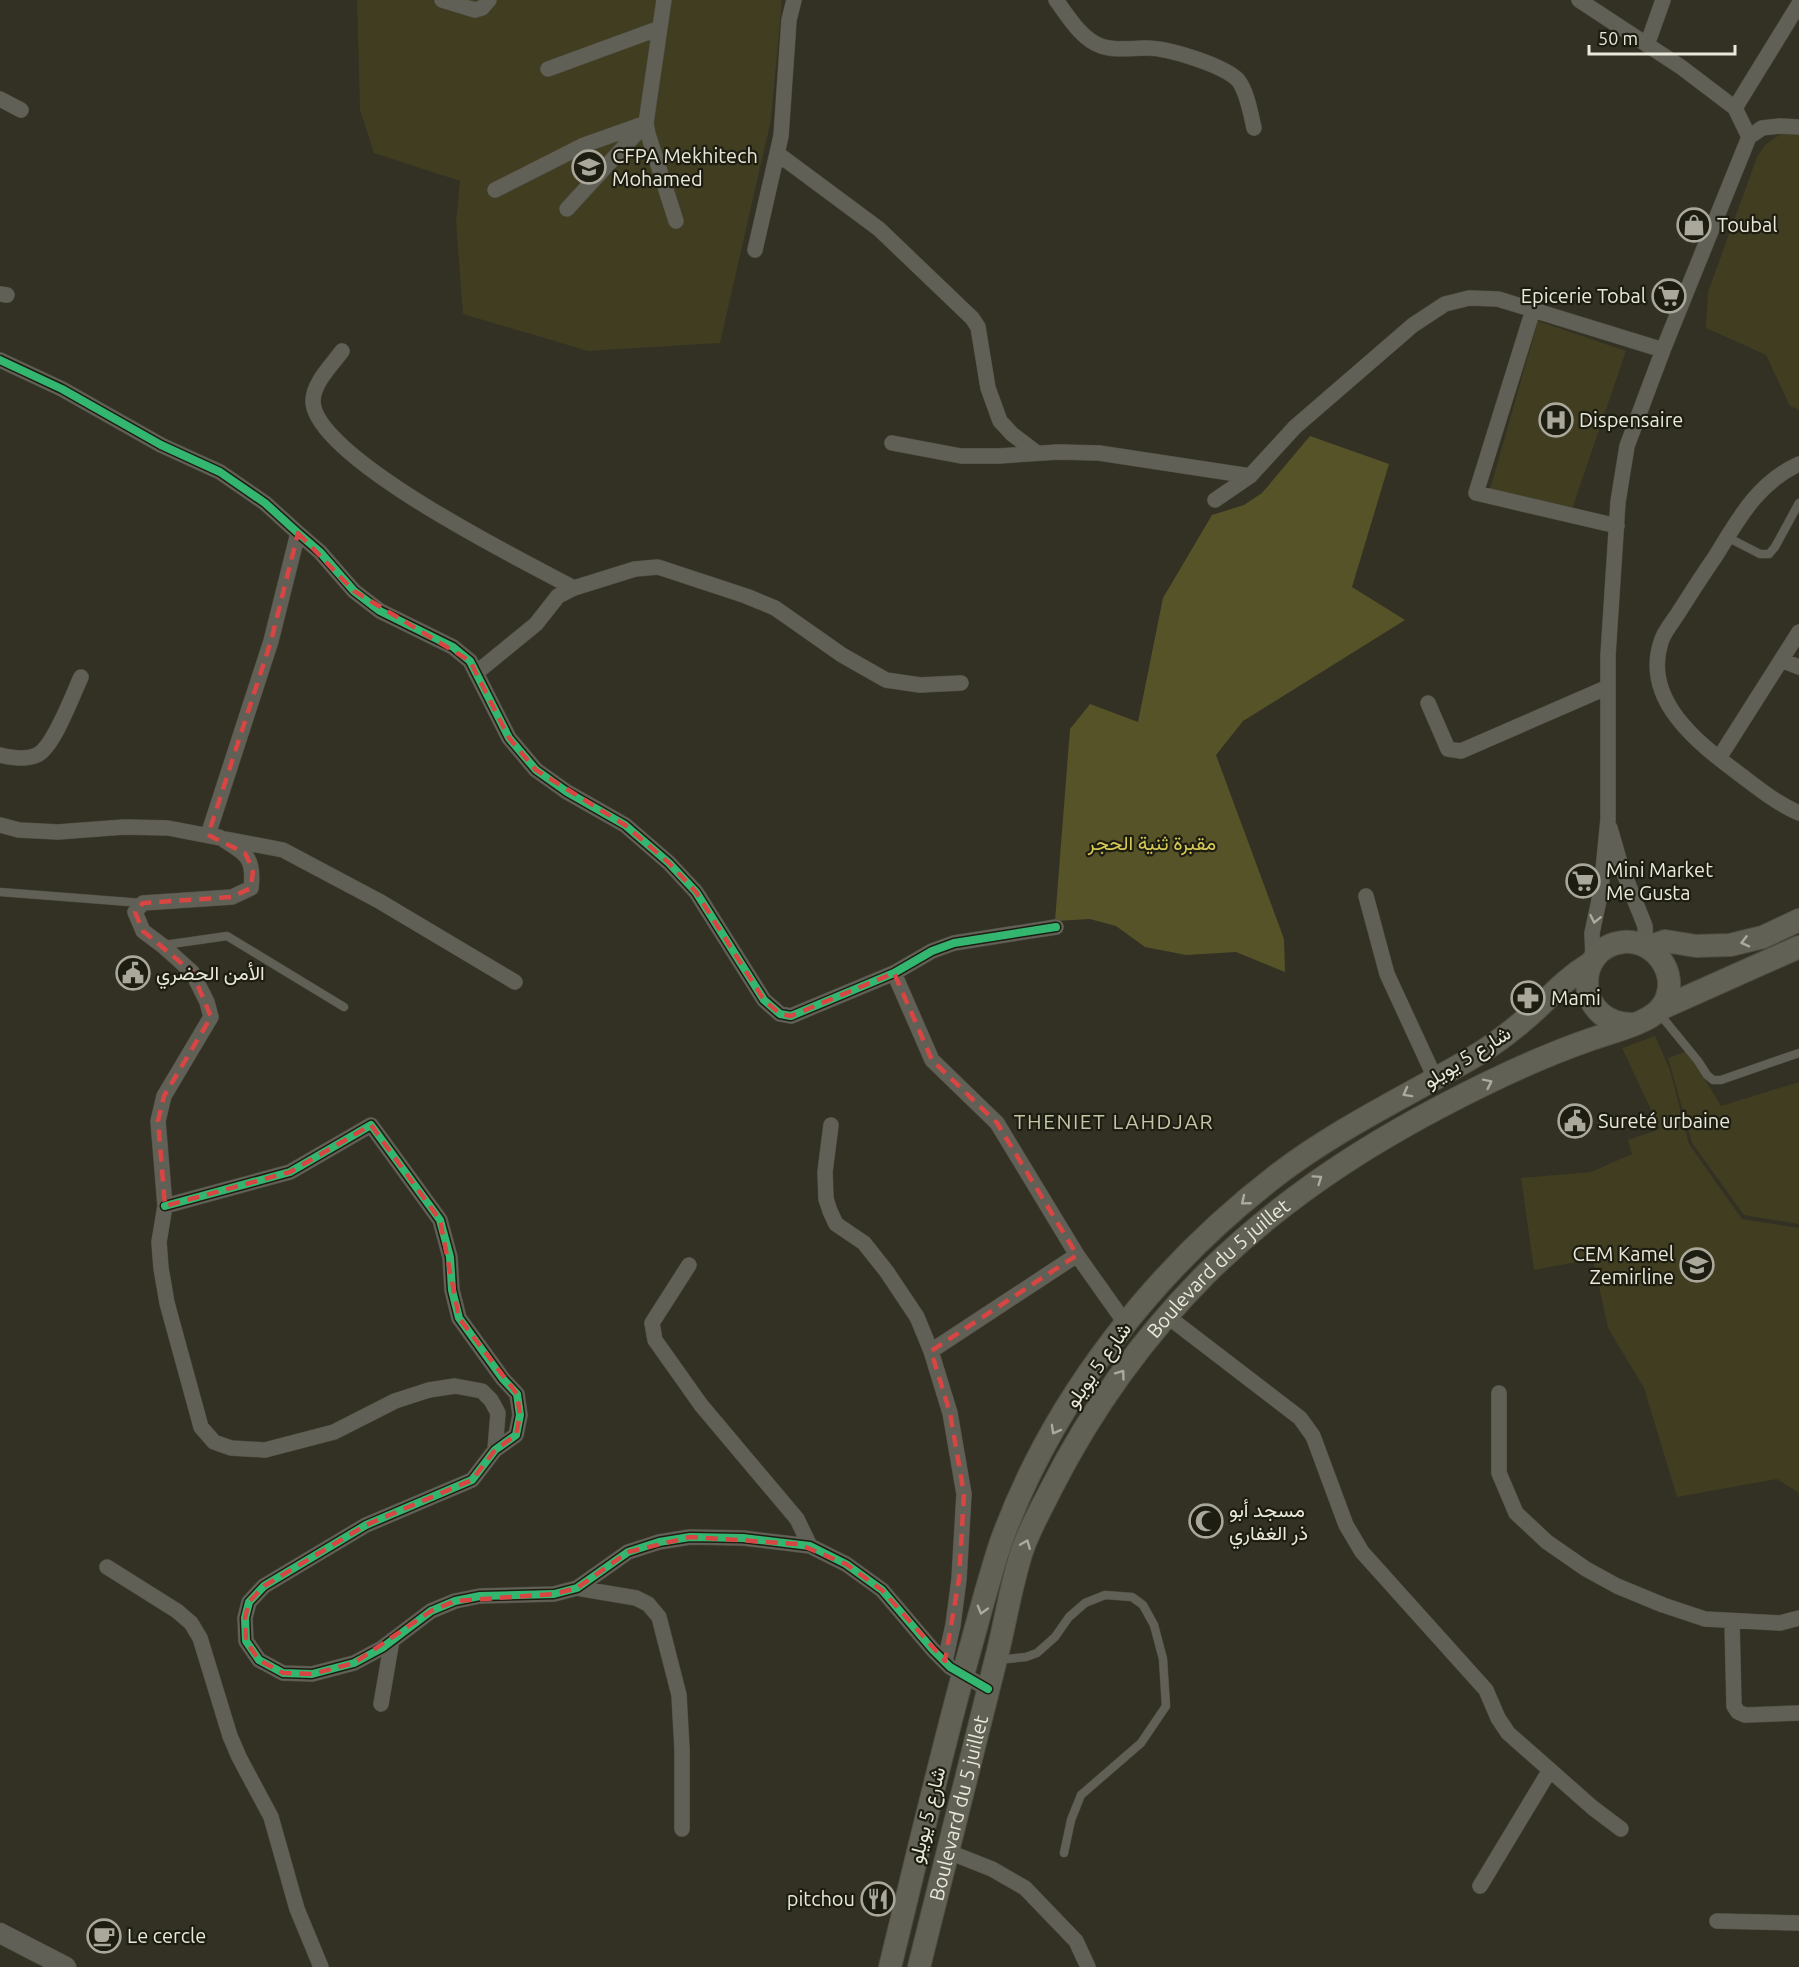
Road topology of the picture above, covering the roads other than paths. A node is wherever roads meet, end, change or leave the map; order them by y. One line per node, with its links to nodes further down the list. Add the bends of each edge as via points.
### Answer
1 (441, 0): 2 (street, via 475,10)
2 (489, 0)
3 (664, 0): 9 (street)
4 (794, 0): 19 (street)
5 (1056, 0): 17 (street, via 1084,36 1101,46 1176,52 1221,69 1238,81)
6 (1579, 0): 10 (street)
7 (1663, 0): 10 (street)
8 (1799, 4): 13 (street)
9 (660, 28): 11 (street); 15 (street)
10 (1647, 45): 13 (street)
11 (548, 69)
12 (0, 99): 14 (street)
13 (1735, 108): 18 (street)
14 (21, 110)
15 (646, 123): 20 (street, via 584,145); 21 (street); 22 (street)
16 (1799, 127): 18 (street, via 1762,128)
17 (1254, 128)
18 (1749, 137): 25 (street)
19 (778, 154): 23 (street); 29 (street, via 879,229 972,318 978,327 988,388 1000,421)
20 (495, 190)
21 (567, 208)
22 (676, 221)
23 (756, 250)
24 (1533, 310): 25 (street); 31 (street, via 1497,299 1469,298 1445,304 1413,325 1295,427); 34 (street, via 1476,493)
25 (1663, 350): 34 (street, via 1627,446)
26 (342, 351): 37 (street, via 318,384 313,400 316,417 344,448 414,500)
27 (0, 360): 35 (street, via 220,472 265,503)
28 (892, 443): 29 (street, via 961,456)
29 (1037, 453): 31 (street, via 1099,453)
30 (1799, 465): 36 (street, via 1764,486)
31 (1250, 477): 32 (street)
32 (1215, 500)
33 (1799, 503): 36 (lane, via 1769,554 1760,554)
34 (1617, 526): 44 (street)
35 (298, 533): 41 (street, via 354,591 380,611 453,647 470,661); 51 (street)
36 (1727, 537): 47 (street, via 1661,640 1657,665 1669,708)
37 (574, 588): 41 (street, via 558,596 536,624); 43 (street, via 635,569 658,567 775,608 886,680 920,685)
38 (1799, 632): 39 (street)
39 (1781, 660): 40 (street); 47 (street)
40 (1799, 667)
41 (476, 673): 61 (street, via 509,738 536,770 625,825 669,863 696,892 764,1000 780,1014 791,1016)
42 (81, 677): 46 (street, via 50,744 38,754 15,758)
43 (961, 683)
44 (1608, 687): 45 (street, via 1461,751 1448,749); 49 (street)
45 (1428, 703)
46 (0, 755)
47 (1719, 758): 48 (street, via 1781,806)
48 (1799, 813)
49 (1608, 819): 58 (street, via 1620,867 1645,926); 60 (street, one-way to 60, via 1601,891 1592,933)
50 (0, 825): 51 (street, via 57,832 168,828)
51 (214, 836): 54 (street, via 245,854 253,870 251,888 232,897); 62 (street, via 283,850 379,901)
52 (0, 892): 54 (lane)
53 (1366, 896): 67 (street, via 1386,974)
54 (143, 903): 57 (street, via 135,912 143,932)
55 (1799, 920): 58 (main road, one-way to 58, via 1763,937 1730,945 1696,946 1665,941)
56 (1056, 927): 61 (street, via 954,943)
57 (163, 946): 63 (lane, via 227,936); 69 (street, via 192,972 211,1017 164,1096 158,1121)
58 (1647, 946): 60 (main road, via 1617,943); 64 (main road, via 1667,970 1668,990)
59 (1799, 947): 64 (main road)
60 (1592, 962): 65 (main road, via 1587,983 1591,1002 1605,1017); 67 (main road, شارع 5 يويلو, via 1496,1042)
61 (894, 974): 70 (street, via 932,1060 997,1123)
62 (515, 982)
63 (344, 1007)
64 (1659, 1010): 65 (main road); 66 (lane, via 1713,1080)
65 (1633, 1024): 72 (main road, Boulevard du 5 juillet, one-way to 65, via 1246,1236 1337,1166 1469,1092 1550,1055)
66 (1799, 1053)
67 (1435, 1078): 73 (main road, شارع 5 يويلو, one-way to 73, via 1367,1115 1278,1174 1197,1244)
68 (831, 1125): 74 (street, via 825,1172 830,1211 836,1224 864,1244 887,1272 917,1317)
69 (165, 1206): 76 (street, via 159,1242 167,1303 201,1427 214,1442 231,1448 265,1450 287,1445 334,1432 395,1401 454,1386 482,1391 491,1400 498,1413); 76 (street, via 290,1172 371,1125 440,1220 459,1318 517,1394 520,1415 516,1435)
70 (1077, 1255): 73 (street); 74 (street)
71 (689, 1265): 77 (street, via 652,1323 655,1340 701,1405 797,1519)
72 (1167, 1316): 83 (main road, Boulevard du 5 juillet, one-way to 72, via 1022,1551 1041,1509 1085,1428); 89 (street, via 1300,1418 1313,1436 1346,1525 1362,1552 1486,1690 1508,1733)
73 (1126, 1324): 85 (main road, شارع 5 يويلو, one-way to 85, via 1071,1402 1017,1504 1001,1543)
74 (931, 1351): 84 (street, via 950,1413 963,1494 959,1579)
75 (1499, 1393): 81 (street, via 1499,1473 1516,1513 1547,1542 1617,1586 1705,1619)
76 (495, 1450): 82 (street, via 472,1480 366,1525 264,1586 249,1602 245,1618 246,1641 259,1660 283,1672 312,1674 354,1663)
77 (810, 1546): 79 (street, via 743,1538 690,1537 658,1542 628,1552); 84 (street, via 846,1564 882,1590)
78 (107, 1567): 99 (street, via 177,1611 200,1638 230,1736 271,1817 297,1909)
79 (576, 1588): 82 (street, via 554,1594 455,1600 431,1611); 90 (street, via 636,1598 648,1604 659,1617 679,1695)
80 (1799, 1618): 81 (street, via 1780,1623)
81 (1732, 1621): 88 (street, via 1734,1706 1738,1712 1745,1716)
82 (392, 1640): 87 (street)
83 (996, 1660): 86 (main road, Boulevard du 5 juillet); 93 (lane, via 1037,1653 1085,1603 1105,1596 1132,1597 1143,1605 1154,1625 1163,1659 1166,1706 1142,1743 1081,1795)
84 (945, 1661): 85 (street)
85 (963, 1675): 86 (street); 100 (main road, شارع 5 يويلو)
86 (988, 1689): 92 (main road, Boulevard du 5 juillet)
87 (381, 1704)
88 (1799, 1713)
89 (1550, 1770): 91 (street); 94 (street)
90 (682, 1829)
91 (1621, 1829)
92 (949, 1852): 101 (main road, Boulevard du 5 juillet); 102 (street, via 992,1869 1025,1888 1076,1941)
93 (1064, 1853)
94 (1480, 1886)
95 (1717, 1921): 96 (street)
96 (1799, 1923)
97 (0, 1933): 98 (street)
98 (66, 1967)
99 (321, 1967)
100 (890, 1967)
101 (919, 1967)
102 (1088, 1967)

